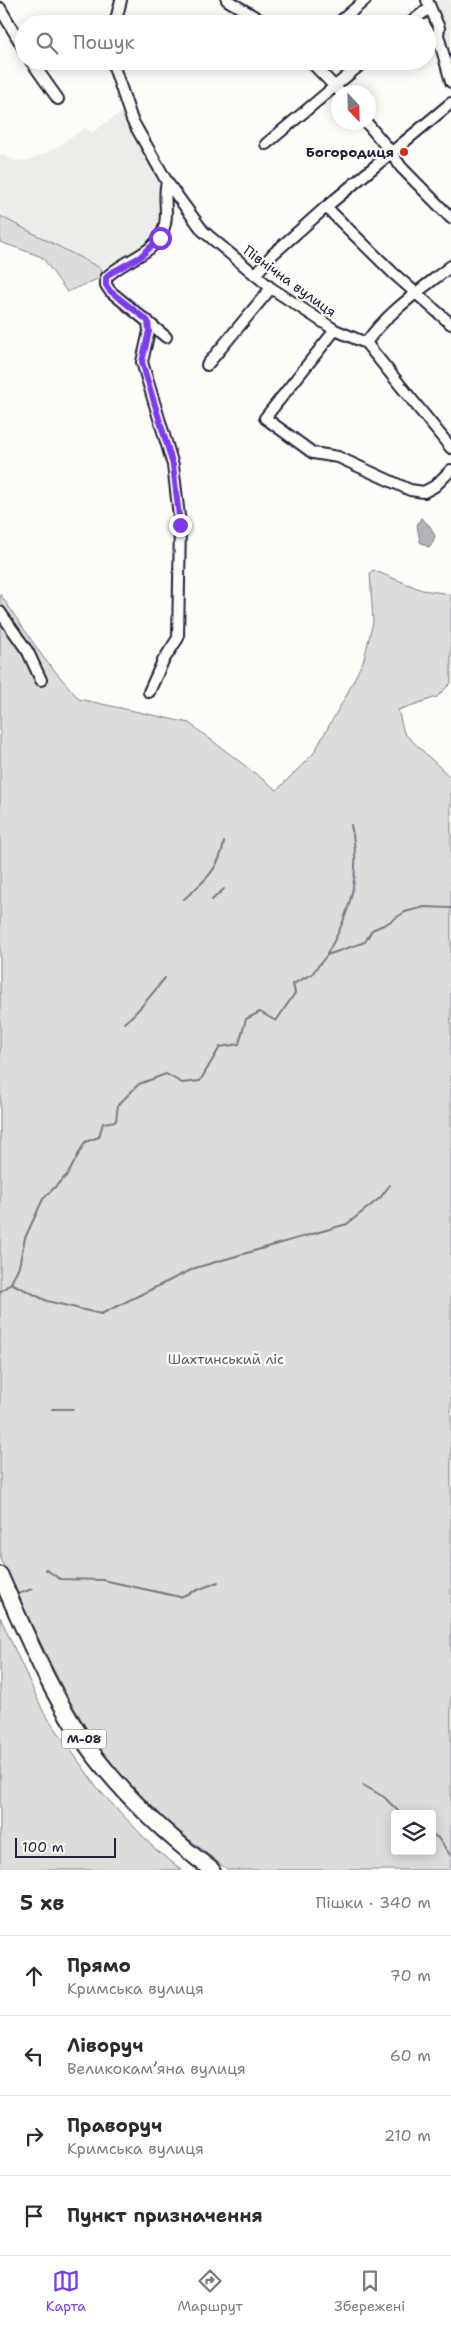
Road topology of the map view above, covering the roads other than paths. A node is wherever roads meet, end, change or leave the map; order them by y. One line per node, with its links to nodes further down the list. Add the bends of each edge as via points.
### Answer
1 (121, 0): 7 (street)
2 (226, 0): 8 (street)
3 (366, 0): 9 (street)
4 (427, 0): 11 (street)
5 (0, 8): 13 (street)
6 (424, 12): 10 (street)
7 (117, 15)
8 (252, 15)
9 (348, 15)
10 (420, 15)
11 (433, 15)
12 (436, 21): 14 (street)
13 (15, 34)
14 (449, 64): 19 (street)
15 (37, 70): 23 (street)
16 (115, 70): 28 (street, Північна вулиця, via 132,120)
17 (319, 70): 20 (street)
18 (357, 70): 21 (street)
19 (451, 82)
20 (333, 85)
21 (343, 85)
22 (331, 95): 26 (street)
23 (58, 99)
24 (451, 103): 27 (street)
25 (373, 130): 27 (street)
26 (266, 144)
27 (391, 152): 29 (street); 30 (street, via 401,167)
28 (167, 182): 32 (street, Північна вулиця, via 203,231); 35 (street, via 164,192 165,224 160,238 140,257 106,278 110,291)
29 (326, 207): 32 (street, via 273,254); 34 (street)
30 (451, 218)
31 (451, 266): 34 (street)
32 (255, 275): 33 (street, Північна вулиця)
33 (271, 288): 37 (street, Північна вулиця); 40 (street)
34 (415, 294): 36 (street); 39 (street)
35 (148, 321): 38 (street); 45 (street, via 142,362 173,465 180,525 178,638)
36 (451, 324)
37 (335, 330): 39 (street, Північна вулиця); 42 (street, via 265,418 313,453 338,457 410,490 424,492)
38 (166, 338)
39 (366, 343): 41 (street, Північна вулиця)
40 (207, 365)
41 (451, 448)
42 (451, 470)
43 (0, 612): 44 (street, via 28,652)
44 (41, 680)
45 (149, 692)
46 (0, 1575): 47 (highway, М-08, via 53,1688 97,1759 166,1833)
47 (212, 1870)

